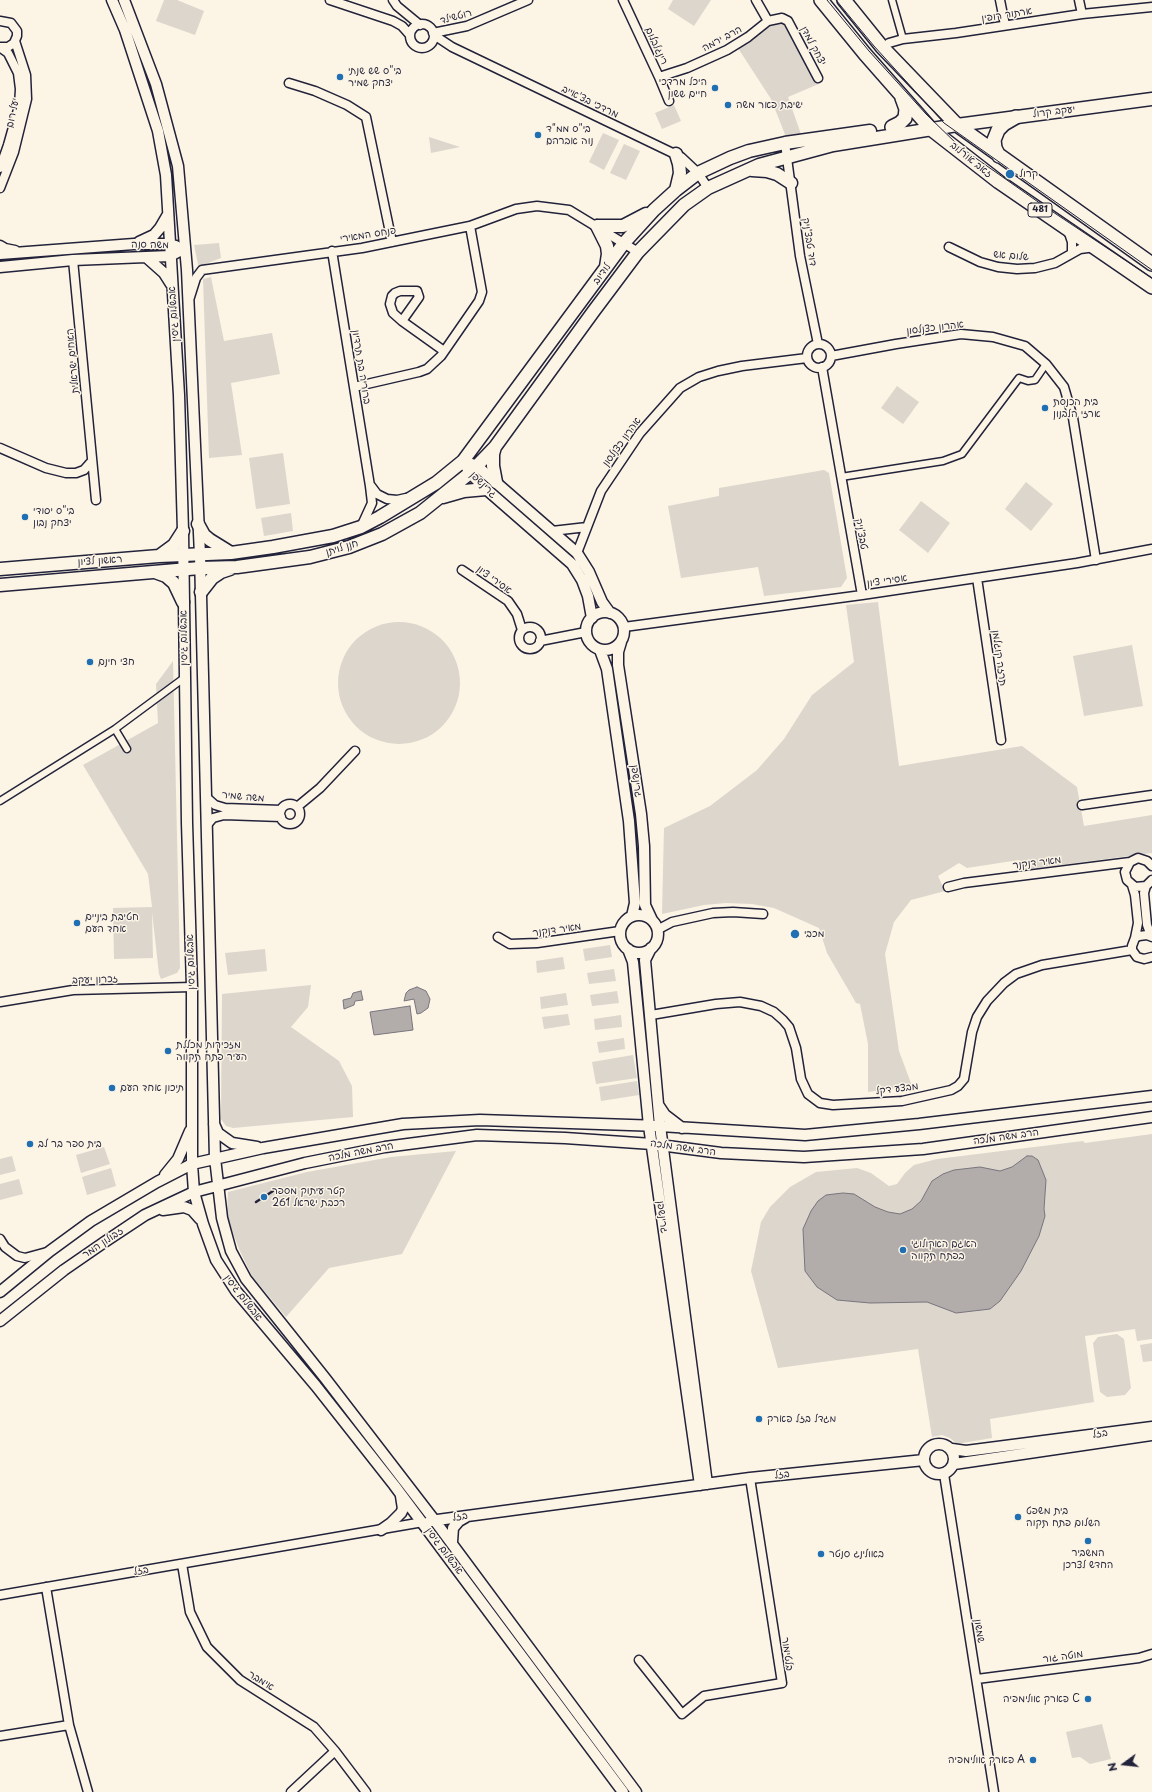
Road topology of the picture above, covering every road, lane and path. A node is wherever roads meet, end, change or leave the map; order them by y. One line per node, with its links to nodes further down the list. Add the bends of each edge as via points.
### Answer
1 (112, 0): 50 (street, אבשלום גיסין, via 125,30 158,131 166,175)
2 (124, 0): 61 (street, אבשלום גיסין, via 156,84 178,166)
3 (330, 0): 21 (street, via 393,21)
4 (393, 0): 17 (street)
5 (528, 0): 19 (street, רוטשילד)
6 (623, 0): 28 (street, רינגלבלום)
7 (756, 0): 16 (street)
8 (821, 0): 31 (main road, זאב אורלוב / 481)
9 (844, 0): 35 (main road, זאב אורלוב / 481, via 882,47)
10 (892, 0): 22 (street)
11 (1000, 0): 18 (street)
12 (1080, 0): 14 (street)
13 (1152, 6): 14 (street, ארתור רופין)
14 (1082, 14): 18 (street, ארתור רופין)
15 (0, 21): 23 (street, יעל רום, via 7,21 14,26 17,31)
16 (768, 21): 28 (street, הרב ירמה, via 736,45 687,68); 29 (street, יצחק למדן, via 782,18 788,22)
17 (420, 25): 20 (street, via 428,26); 21 (street, via 414,27)
18 (1005, 25): 22 (street, ארתור רופין)
19 (455, 30): 20 (street, רוטשילד); 26 (street, via 451,37)
20 (434, 34): 25 (street); 26 (street)
21 (410, 35): 25 (street, via 416,46)
22 (903, 39): 24 (street, ארתור רופין)
23 (15, 41): 27 (street, via 8,47); 46 (street, יעל רום, via 26,75 27,100 14,152)
24 (889, 43)
25 (430, 46): 26 (street)
26 (452, 47): 39 (street, מרדכי בצ'אייב)
27 (1, 48): 42 (street, יעל רום, via 13,62 18,73 20,89 19,106)
28 (660, 77): 33 (street, רינגלבלום)
29 (818, 78)
30 (289, 82): 54 (street, via 347,105 366,117)
31 (898, 91): 36 (main road, זאב אורלוב / 481); 37 (main road, via 905,104 906,114 900,123)
32 (1152, 99): 34 (main road, יעקב קרול)
33 (669, 101)
34 (1016, 117): 35 (main road, יעקב קרול); 40 (main road, via 998,130 994,140)
35 (957, 125): 36 (main road, יעקב קרול, via 944,122); 40 (main road, זאב אורלוב / 481)
36 (928, 126): 37 (main road, יעקב קרול); 41 (main road, יעקב קרול, via 833,145); 53 (main road, זאב אורלוב / 481, via 998,182)
37 (892, 127): 38 (main road, יעקב קרול)
38 (785, 143): 41 (street, דוד טבצ'ניק); 44 (main road, לודיוב, via 730,158)
39 (676, 154): 44 (street, מרדכי בצ'אייב); 48 (main road, via 680,164)
40 (999, 156): 70 (main road, זאב אורלוב / 481)
41 (788, 158): 43 (main road, לודיוב); 45 (street, דוד טבצ'ניק)
42 (0, 168)
43 (741, 172): 45 (main road, via 767,171); 47 (main road, לודיוב)
44 (698, 173): 47 (street, מרדכי בצ'אייב); 48 (main road, לודיוב)
45 (791, 183): 77 (street, דוד טבצ'ניק, via 800,256)
46 (0, 188)
47 (708, 188): 64 (main road, לודיוב, via 684,206)
48 (676, 190): 49 (main road, לודיוב)
49 (654, 210): 52 (main road, via 623,226); 55 (main road, לודיוב)
50 (168, 214): 56 (street, via 154,235); 57 (street, אבשלום גיסין)
51 (470, 226): 52 (street, פנחס המאירי, via 516,209 536,206 570,210); 54 (street, פנחס המאירי); 78 (street, via 482,292 479,302)
52 (597, 226): 55 (street); 72 (main road, via 607,246)
53 (1067, 228): 60 (main road, זאב אורלוב / 481); 65 (street, via 1072,242)
54 (392, 242): 62 (street, פנחס המאירי)
55 (624, 243): 64 (street); 72 (main road, לודיוב)
56 (134, 244): 57 (street, משה סנה); 63 (street, משה סנה)
57 (169, 244): 61 (street, משה סנה); 68 (street, אבשלום גיסין)
58 (0, 246): 63 (street)
59 (949, 247): 65 (street, שלום אש, via 980,262 1017,269 1055,263)
60 (1096, 247): 65 (street, שלום אש); 74 (main road, זאב אורלוב / 481)
61 (185, 248): 68 (street, משה סנה); 75 (street, אבשלום גיסין)
62 (332, 251): 75 (street, פנחס המאירי, via 202,270 196,278); 83 (street, ברוריה בת תרדיון)
63 (21, 252): 66 (street, משה סנה)
64 (638, 252): 84 (main road, לודיוב)
65 (1072, 253)
66 (0, 254)
67 (146, 256): 68 (street, משה סנה); 69 (street, משה סנה); 73 (street, via 164,273)
68 (170, 256): 73 (street, אבשלום גיסין)
69 (73, 260): 71 (street, משה סנה); 86 (street, האחים ישראלית)
70 (1152, 264)
71 (0, 267)
72 (606, 270): 87 (main road, לודיוב)
73 (172, 286): 99 (street, אבשלום גיסין, via 179,395)
74 (1152, 287)
75 (188, 303): 96 (street, אבשלום גיסין)
76 (402, 321): 78 (street)
77 (818, 344): 79 (street, via 826,346); 80 (street, via 811,347)
78 (444, 351): 83 (street, via 434,364 423,370)
79 (831, 356): 81 (street, אהרון כצנלסון, via 972,334 1025,346); 82 (street, via 828,364)
80 (807, 358): 82 (street, via 812,366); 98 (street, אהרון כצנלסון, via 718,371 699,377 680,388 640,433 605,485)
81 (1046, 364): 89 (street, via 1035,380 1019,378 962,454 943,461); 107 (street, אהרון כצנלסון, via 1064,387 1074,418)
82 (822, 368): 89 (street)
83 (354, 387): 91 (street, ברוריה בת תרדיון)
84 (495, 447): 88 (main road, לודיוב); 90 (main road, via 493,466)
85 (0, 448): 86 (street, via 46,468 66,473 84,470)
86 (92, 461): 95 (street, האחים ישראלית)
87 (463, 461): 88 (street, גרינשפן); 93 (main road, חנן לויתן)
88 (474, 470): 90 (street, גרינשפן); 92 (street, גרינשפן); 94 (main road, חנן לויתן)
89 (841, 477): 117 (street, טבצ'ניק)
90 (496, 482): 100 (street, גרינשפן)
91 (370, 486): 93 (street, via 377,494 387,499 397,500); 97 (street, ברוריה בת תרדיון, via 372,504)
92 (486, 489): 94 (main road, via 464,491); 120 (street, גרינשפן, via 572,564 588,596)
93 (419, 494): 97 (main road, חנן לויתן)
94 (438, 498): 108 (main road, חנן לויתן, via 420,513 382,534 349,547 310,557)
95 (96, 500)
96 (198, 524): 102 (main road, via 204,535); 105 (street, אבשלום גיסין)
97 (361, 527): 102 (main road, חנן לויתן, via 333,536)
98 (587, 527): 100 (street); 103 (street, אהרון כצנלסון)
99 (183, 531): 104 (street, אבשלום גיסין); 106 (main road, via 174,545)
100 (552, 531): 103 (street, גרינשפן)
101 (1152, 549): 107 (street, אסירי ציון)
102 (231, 553): 105 (main road, חנן לויתן)
103 (577, 553): 119 (street, גרינשפן)
104 (183, 555): 105 (main road, ראשון לציון); 106 (main road, ראשון לציון); 111 (street, אבשלום גיסין)
105 (200, 555): 109 (street, אבשלום גיסין)
106 (159, 556): 110 (main road, ראשון לציון)
107 (1096, 560): 114 (street, אסירי ציון)
108 (237, 567): 109 (main road, חנן לויתן); 116 (main road, via 212,578)
109 (200, 568): 111 (main road, חנן לויתן); 116 (street, אבשלום גיסין)
110 (0, 569)
111 (183, 570): 113 (main road, ראשון לציון); 118 (street, אבשלום גיסין)
112 (462, 570): 122 (street, אסירי ציון, via 508,602 517,614)
113 (154, 571): 115 (main road, ראשון לציון); 118 (main road, via 174,583)
114 (977, 578): 117 (street, אסירי ציון); 129 (street, תרזה קוגלמן)
115 (0, 585)
116 (201, 592): 133 (street, אבשלום גיסין)
117 (862, 595): 121 (street, אסירי ציון)
118 (183, 602): 127 (street, אבשלום גיסין)
119 (610, 613): 120 (street, via 604,612); 121 (street, via 616,616)
120 (592, 618): 123 (street)
121 (624, 627): 125 (street)
122 (522, 630): 124 (street, via 530,627 537,630); 124 (street, אסירי ציון, via 518,638 523,648 534,649)
123 (586, 632): 124 (street, אסירי ציון); 126 (street, via 590,644)
124 (540, 641)
125 (621, 642): 126 (street, via 611,650); 146 (street, גרינשפן, via 618,665 641,814 645,905)
126 (600, 650): 145 (street, גרינשפן, via 607,669 629,821 634,903)
127 (184, 678): 128 (street); 156 (street, אבשלום גיסין)
128 (115, 729): 130 (street); 134 (street)
129 (1001, 740)
130 (127, 749)
131 (355, 751): 136 (street, via 320,788)
132 (1152, 794): 135 (street)
133 (206, 797): 137 (street, משה שמיר, via 215,805 224,808); 138 (street, אבשלום גיסין)
134 (0, 801)
135 (1082, 805)
136 (297, 807): 137 (street, via 288,804); 137 (street, via 299,816 295,822 289,823)
137 (281, 814): 138 (street, משה שמיר, via 224,815 214,818)
138 (207, 825): 164 (street, אבשלום גיסין)
139 (1130, 862): 140 (street, מאיר דנקנר, via 1134,859 1143,859); 142 (street, via 1125,872 1127,880); 143 (street, מאיר דנקנר, via 964,883)
140 (1152, 864)
141 (1149, 883): 142 (street, via 1138,887); 149 (street, via 1144,893 1147,925)
142 (1132, 885): 151 (street, via 1138,922)
143 (948, 888)
144 (762, 914): 147 (street, via 713,913 672,922)
145 (632, 916): 146 (street, via 642,915); 148 (street, via 622,925)
146 (652, 920): 147 (street)
147 (657, 930): 152 (street, via 657,938)
148 (620, 931): 150 (street, מאיר דנקנר, via 537,944 510,944); 153 (street)
149 (1151, 937): 151 (street, via 1143,934)
150 (498, 938)
151 (1135, 938): 154 (street)
152 (650, 948): 153 (street, via 644,952); 158 (street, via 645,960)
153 (628, 949): 161 (street, גרינשפן, via 633,962)
154 (1132, 950): 155 (street, via 1140,959); 158 (street, מבצע דקל, via 1042,965 1016,974 987,1001 977,1017 964,1079 958,1086 951,1090 902,1101 833,1105 820,1103 808,1094 801,1079 796,1048 789,1027 774,1012 761,1006 740,1002)
155 (1152, 957)
156 (192, 987): 157 (street, זכרון יעקב, via 73,990); 162 (street, אבשלום גיסין)
157 (0, 1002)
158 (651, 1015): 160 (street)
159 (1152, 1096): 168 (street, הרב משה מלכה, via 805,1135)
160 (658, 1104): 167 (street); 168 (street, via 664,1115)
161 (646, 1106): 165 (street, via 638,1119); 166 (street, גרינשפן)
162 (193, 1115): 176 (street, אבשלום גיסין); 177 (street, via 189,1135 178,1159)
163 (1152, 1117): 173 (street, הרב משה מלכה, via 923,1149 804,1157 721,1154)
164 (213, 1122): 172 (street, via 218,1133 232,1143); 174 (street, אבשלום גיסין)
165 (629, 1125): 166 (street, הרב משה מלכה); 172 (street, הרב משה מלכה, via 472,1120 403,1124)
166 (649, 1126): 167 (street, הרב משה מלכה); 170 (street, גרינשפן)
167 (660, 1126): 168 (street, הרב משה מלכה); 171 (street, גרינשפן)
168 (682, 1128)
169 (632, 1142): 170 (street, הרב משה מלכה); 175 (street, via 647,1150); 178 (street, הרב משה מלכה, via 477,1135 385,1147 305,1163)
170 (652, 1144): 171 (street, הרב משה מלכה); 175 (street, גרינשפן)
171 (662, 1145): 173 (street, הרב משה מלכה); 175 (street, גרינשפן)
172 (263, 1148): 174 (street, הרב משה מלכה)
173 (681, 1148): 175 (street, via 671,1151)
174 (215, 1158): 176 (street); 178 (street, אבשלום גיסין)
175 (659, 1161): 193 (street, גרינשפן)
176 (192, 1164): 177 (street); 179 (street, אבשלום גיסין)
177 (157, 1182): 183 (street, via 91,1221)
178 (217, 1185): 179 (street, זבולון המר); 196 (street, אבשלום גיסין, via 231,1251 246,1279)
179 (194, 1192): 180 (street, זבולון המר); 181 (street, אבשלום גיסין)
180 (145, 1215): 181 (street, via 184,1207 198,1215); 185 (street, זבולון המר, via 64,1270)
181 (203, 1224): 194 (street, אבשלום גיסין, via 216,1260 236,1291 316,1386)
182 (0, 1239): 183 (street, via 17,1256 25,1258)
183 (50, 1251): 184 (street)
184 (0, 1292)
185 (0, 1321)
186 (1152, 1427): 188 (street, בזל, via 966,1451)
187 (1152, 1435): 190 (street, בזל)
188 (952, 1449): 189 (street, via 943,1443 933,1444 926,1451); 190 (street)
189 (924, 1460): 191 (street, via 931,1472); 192 (street, בזל)
190 (954, 1464): 191 (street)
191 (944, 1474): 205 (street, שמשון)
192 (750, 1478): 193 (street, בזל); 204 (street, בלטימור, via 782,1683 704,1696 682,1714)
193 (703, 1484): 195 (street, בזל)
194 (401, 1494): 197 (street, אבשלום גיסין); 198 (street, via 401,1513)
195 (467, 1516): 196 (street, בזל); 199 (street, via 458,1521 453,1528)
196 (435, 1520): 197 (street, בזל); 199 (street, אבשלום גיסין)
197 (423, 1522): 198 (street, בזל); 212 (street, אבשלום גיסין)
198 (381, 1530): 200 (street, בזל)
199 (452, 1542): 213 (street, אבשלום גיסין)
200 (182, 1564): 201 (street, בזל); 208 (street, אימבר, via 190,1612 207,1647 240,1680 314,1727)
201 (46, 1587): 202 (street, בזל); 206 (street)
202 (0, 1595)
203 (1152, 1654): 205 (street, מוטה גור, via 1139,1658)
204 (639, 1660)
205 (977, 1679): 214 (street, שמשון)
206 (69, 1725): 207 (street); 209 (street)
207 (0, 1736)
208 (335, 1751): 210 (street); 211 (street, אימבר)
209 (88, 1792)
210 (291, 1792)
211 (366, 1792)
212 (623, 1792)
213 (636, 1792)
214 (994, 1792)

